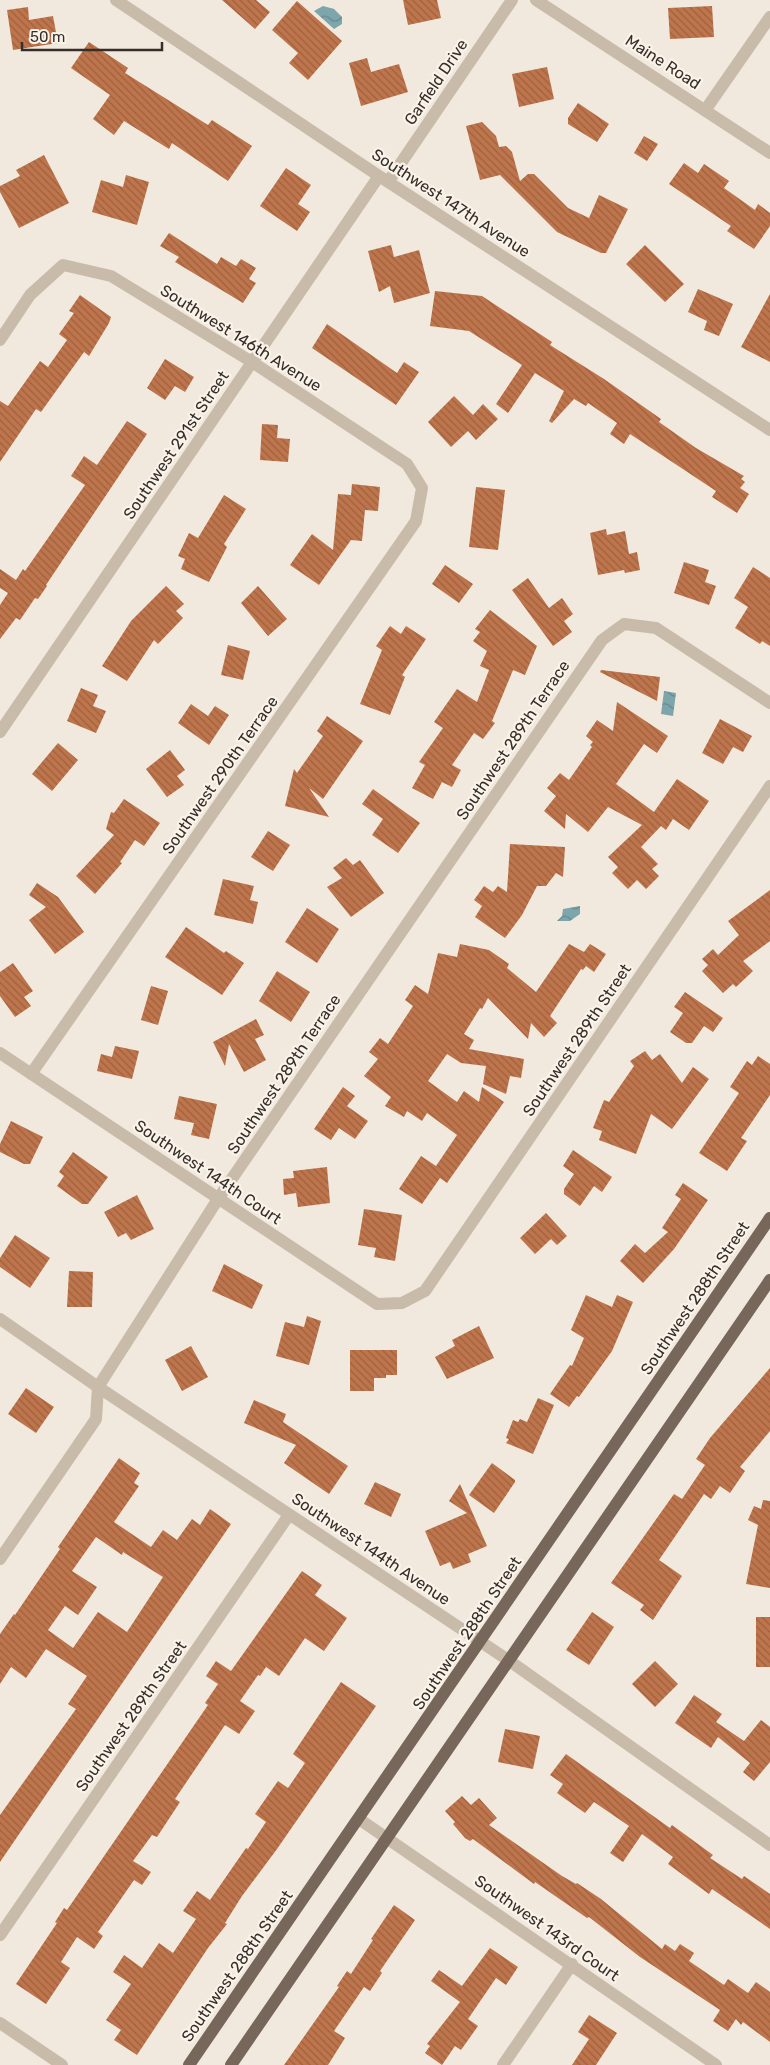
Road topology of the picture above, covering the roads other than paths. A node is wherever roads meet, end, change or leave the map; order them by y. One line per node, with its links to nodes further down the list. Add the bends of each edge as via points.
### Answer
1 (116, 0): 7 (street, Southwest 147th Avenue)
2 (512, 0): 7 (street, Garfield Drive)
3 (536, 0): 5 (street, Maine Road)
4 (770, 17): 5 (street)
5 (706, 109): 6 (street, Maine Road)
6 (770, 153)
7 (384, 179): 9 (street, Southwest 291st Street); 10 (street, Southwest 147th Avenue)
8 (0, 340): 9 (street, Southwest 146th Avenue, via 30,295 63,265 111,276)
9 (252, 362): 11 (street, Southwest 146th Avenue, via 407,464); 13 (street, Southwest 291st Street)
10 (770, 430)
11 (422, 488): 16 (street, Southwest 290th Terrace, via 416,521)
12 (770, 704): 17 (street, Southwest 289th Terrace, via 656,628 624,624 602,640)
13 (0, 732)
14 (770, 786): 20 (street, Southwest 289th Street, via 425,1291)
15 (0, 1053): 16 (street, Southwest 144th Court)
16 (31, 1074): 17 (street, Southwest 144th Court)
17 (218, 1199): 20 (street, Southwest 144th Court, via 377,1304); 22 (street, Southwest 289th Terrace)
18 (770, 1218): 25 (main road, Southwest 288th Street)
19 (770, 1280): 26 (main road)
20 (402, 1303)
21 (0, 1319): 22 (street, Southwest 144th Avenue)
22 (98, 1387): 23 (street, Southwest 144th Avenue); 24 (street, Southwest 289th Terrace, via 96,1419)
23 (289, 1514): 25 (street, Southwest 144th Avenue); 30 (street, Southwest 289th Street)
24 (0, 1559)
25 (480, 1641): 26 (street, Southwest 144th Avenue); 27 (main road, Southwest 288th Street)
26 (508, 1660): 28 (main road); 29 (street, Southwest 144th Avenue)
27 (359, 1818): 28 (street, Southwest 143rd Court); 34 (main road, Southwest 288th Street)
28 (388, 1837): 31 (street, Southwest 143rd Court); 35 (main road)
29 (770, 1845)
30 (0, 1935)
31 (572, 1964): 36 (street); 37 (street, Southwest 143rd Court)
32 (0, 2023): 33 (street)
33 (62, 2065)
34 (189, 2065)
35 (231, 2065)
36 (503, 2065)
37 (716, 2065)

